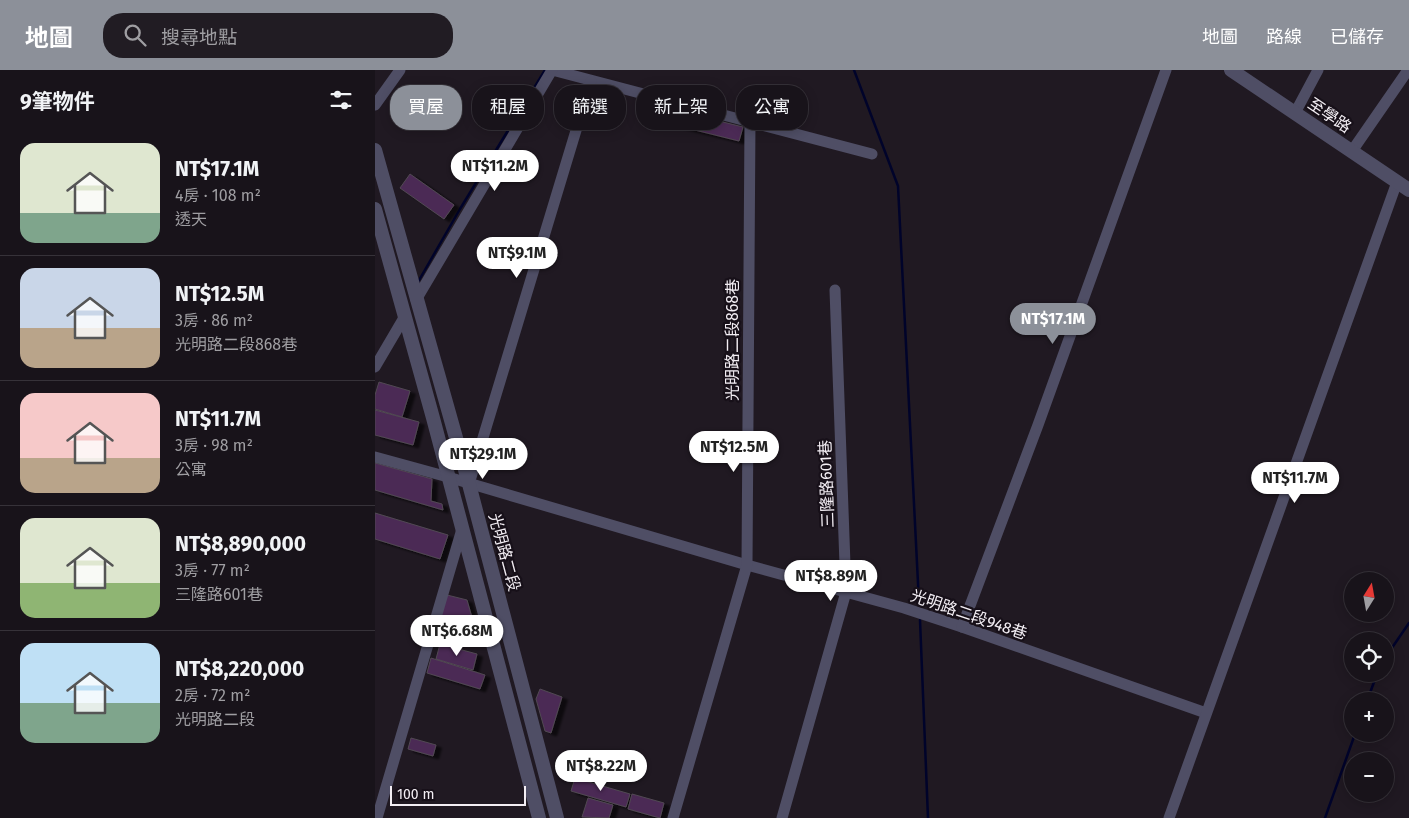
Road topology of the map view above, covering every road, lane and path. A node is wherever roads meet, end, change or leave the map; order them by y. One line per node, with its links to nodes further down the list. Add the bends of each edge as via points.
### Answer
1 (400, 70): 8 (street)
2 (552, 70): 7 (street); 20 (street)
3 (1167, 70): 28 (street)
4 (1231, 70): 9 (street, 至學路)
5 (1318, 70): 9 (street)
6 (1408, 70): 14 (street)
7 (591, 82): 10 (street); 24 (street)
8 (375, 105)
9 (1295, 113): 14 (street, 至學路)
10 (736, 118)
11 (750, 130): 26 (street, 光明路二段868巷)
12 (783, 130): 15 (street)
13 (375, 150): 20 (street, 光明路二段)
14 (1352, 151): 16 (street, 至學路)
15 (872, 154)
16 (1397, 182): 17 (street, 至學路); 29 (street)
17 (1409, 190)
18 (375, 209): 21 (street, 光明路二段)
19 (835, 290): 27 (street, 三隆路601巷)
20 (417, 300): 24 (street, 光明路二段)
21 (405, 316): 22 (street); 24 (street, 光明路二段)
22 (375, 367)
23 (375, 457): 24 (street, 光明路二段948巷)
24 (459, 480): 25 (street, 光明路二段); 26 (street, 光明路二段948巷); 32 (street, 光明路二段)
25 (462, 529): 30 (street); 31 (street, 光明路二段)
26 (747, 565): 27 (street, 光明路二段948巷); 33 (street, 光明路二段868巷)
27 (846, 592): 28 (street, 光明路二段948巷); 34 (street, 三隆路601巷)
28 (962, 627): 29 (street, 光明路二段948巷)
29 (1206, 713): 35 (street)
30 (377, 818)
31 (539, 818)
32 (557, 818)
33 (673, 818)
34 (781, 818)
35 (1169, 818)

